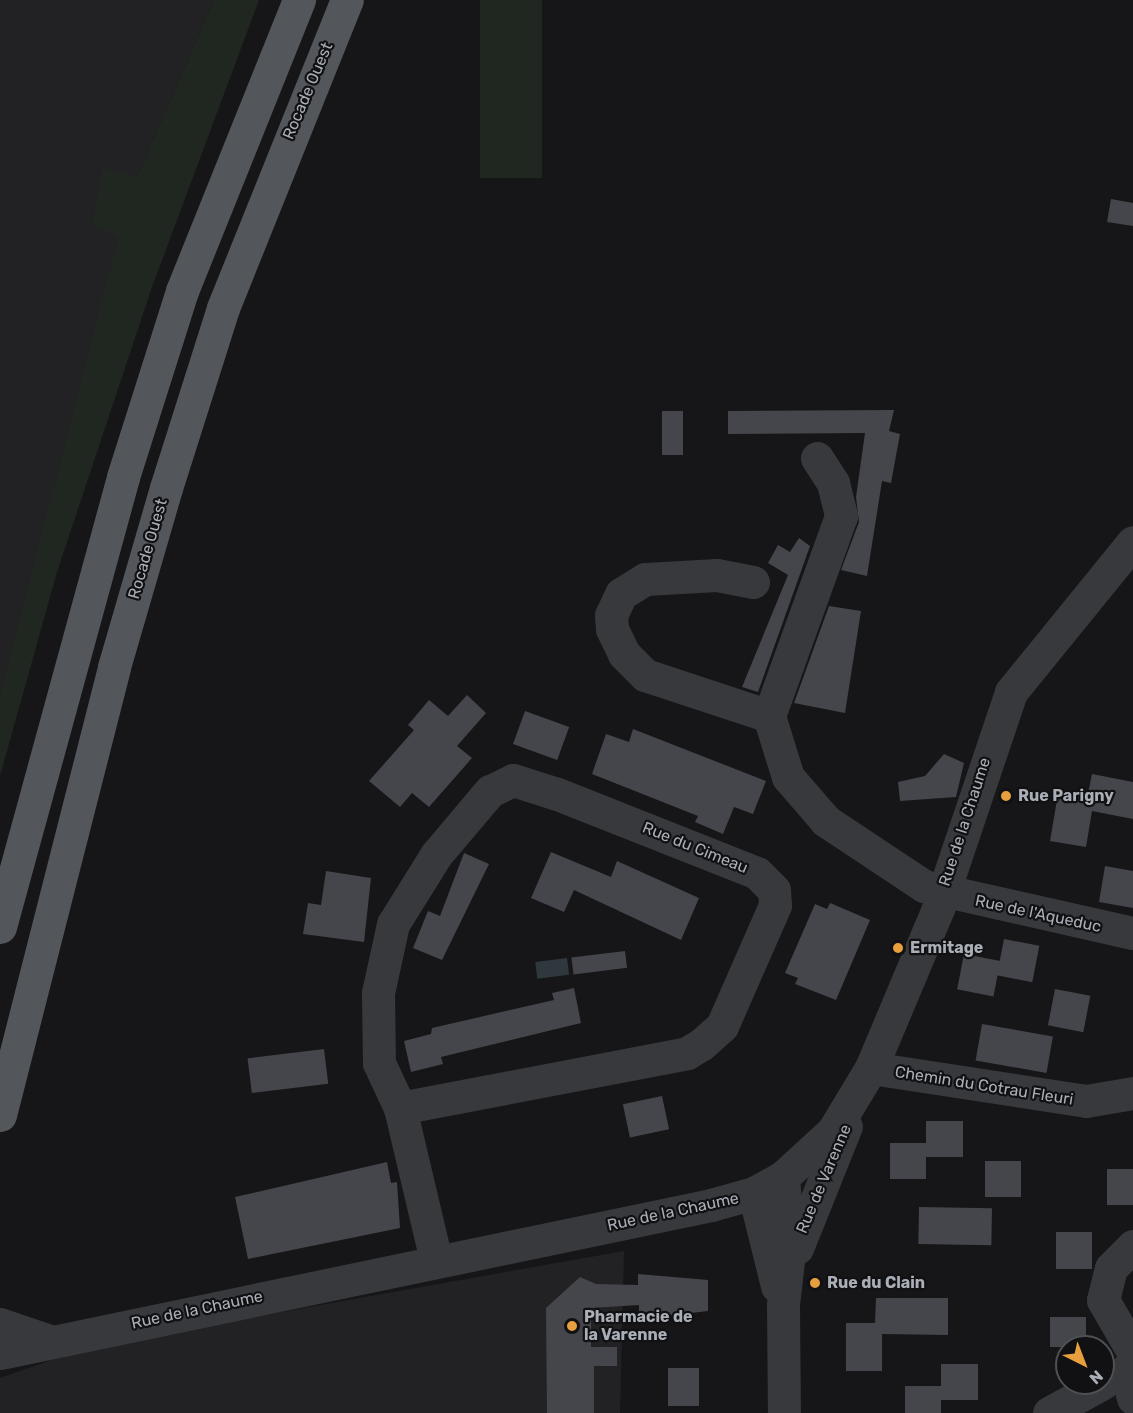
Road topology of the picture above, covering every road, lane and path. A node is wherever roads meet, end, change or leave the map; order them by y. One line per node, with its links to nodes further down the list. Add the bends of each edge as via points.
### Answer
1 (299, 0): 8 (main road, via 182,291 116,500)
2 (347, 0): 13 (main road, Rocade Ouest, via 223,309 166,488 114,667)
3 (817, 458): 6 (street, via 833,483 841,516)
4 (1133, 542): 7 (street, Rue de la Chaume, via 1011,692)
5 (753, 582): 6 (street, via 717,575 645,579 621,594 611,615 612,629 624,654 645,675)
6 (769, 716): 7 (street, Rue de l'Aqueduc, via 781,763 807,801 850,839)
7 (942, 894): 9 (street, Rue de l'Aqueduc); 10 (street, Rue de la Chaume)
8 (0, 927)
9 (1133, 933)
10 (866, 1079): 11 (street, Chemin du Cotrau Fleuri, via 1086,1101); 14 (street, Rue de la Chaume, via 833,1131); 18 (street, Rue de Varenne, via 804,1221)
11 (1133, 1093)
12 (400, 1108): 12 (street, Rue du Cimeau, via 687,1053 722,1026 775,905 774,890 757,873 557,794 513,780 490,790 436,855 393,924 378,993 377,1041 379,1063); 17 (street, Rue du Cimeau)
13 (0, 1115)
14 (783, 1177): 15 (street, Rue de la Chaume); 18 (street, Rue de Varenne, via 789,1252)
15 (754, 1193): 17 (street, Rue de la Chaume); 18 (street, Rue de Varenne)
16 (1133, 1246): 22 (street, via 1110,1268 1103,1300)
17 (436, 1260): 20 (street, Rue de la Chaume)
18 (783, 1305): 23 (street, Rue de Varenne)
19 (0, 1324): 20 (street)
20 (50, 1341): 21 (street, Rue de la Chaume)
21 (0, 1353)
22 (1122, 1375): 24 (street)
23 (784, 1413)
24 (1049, 1413)

